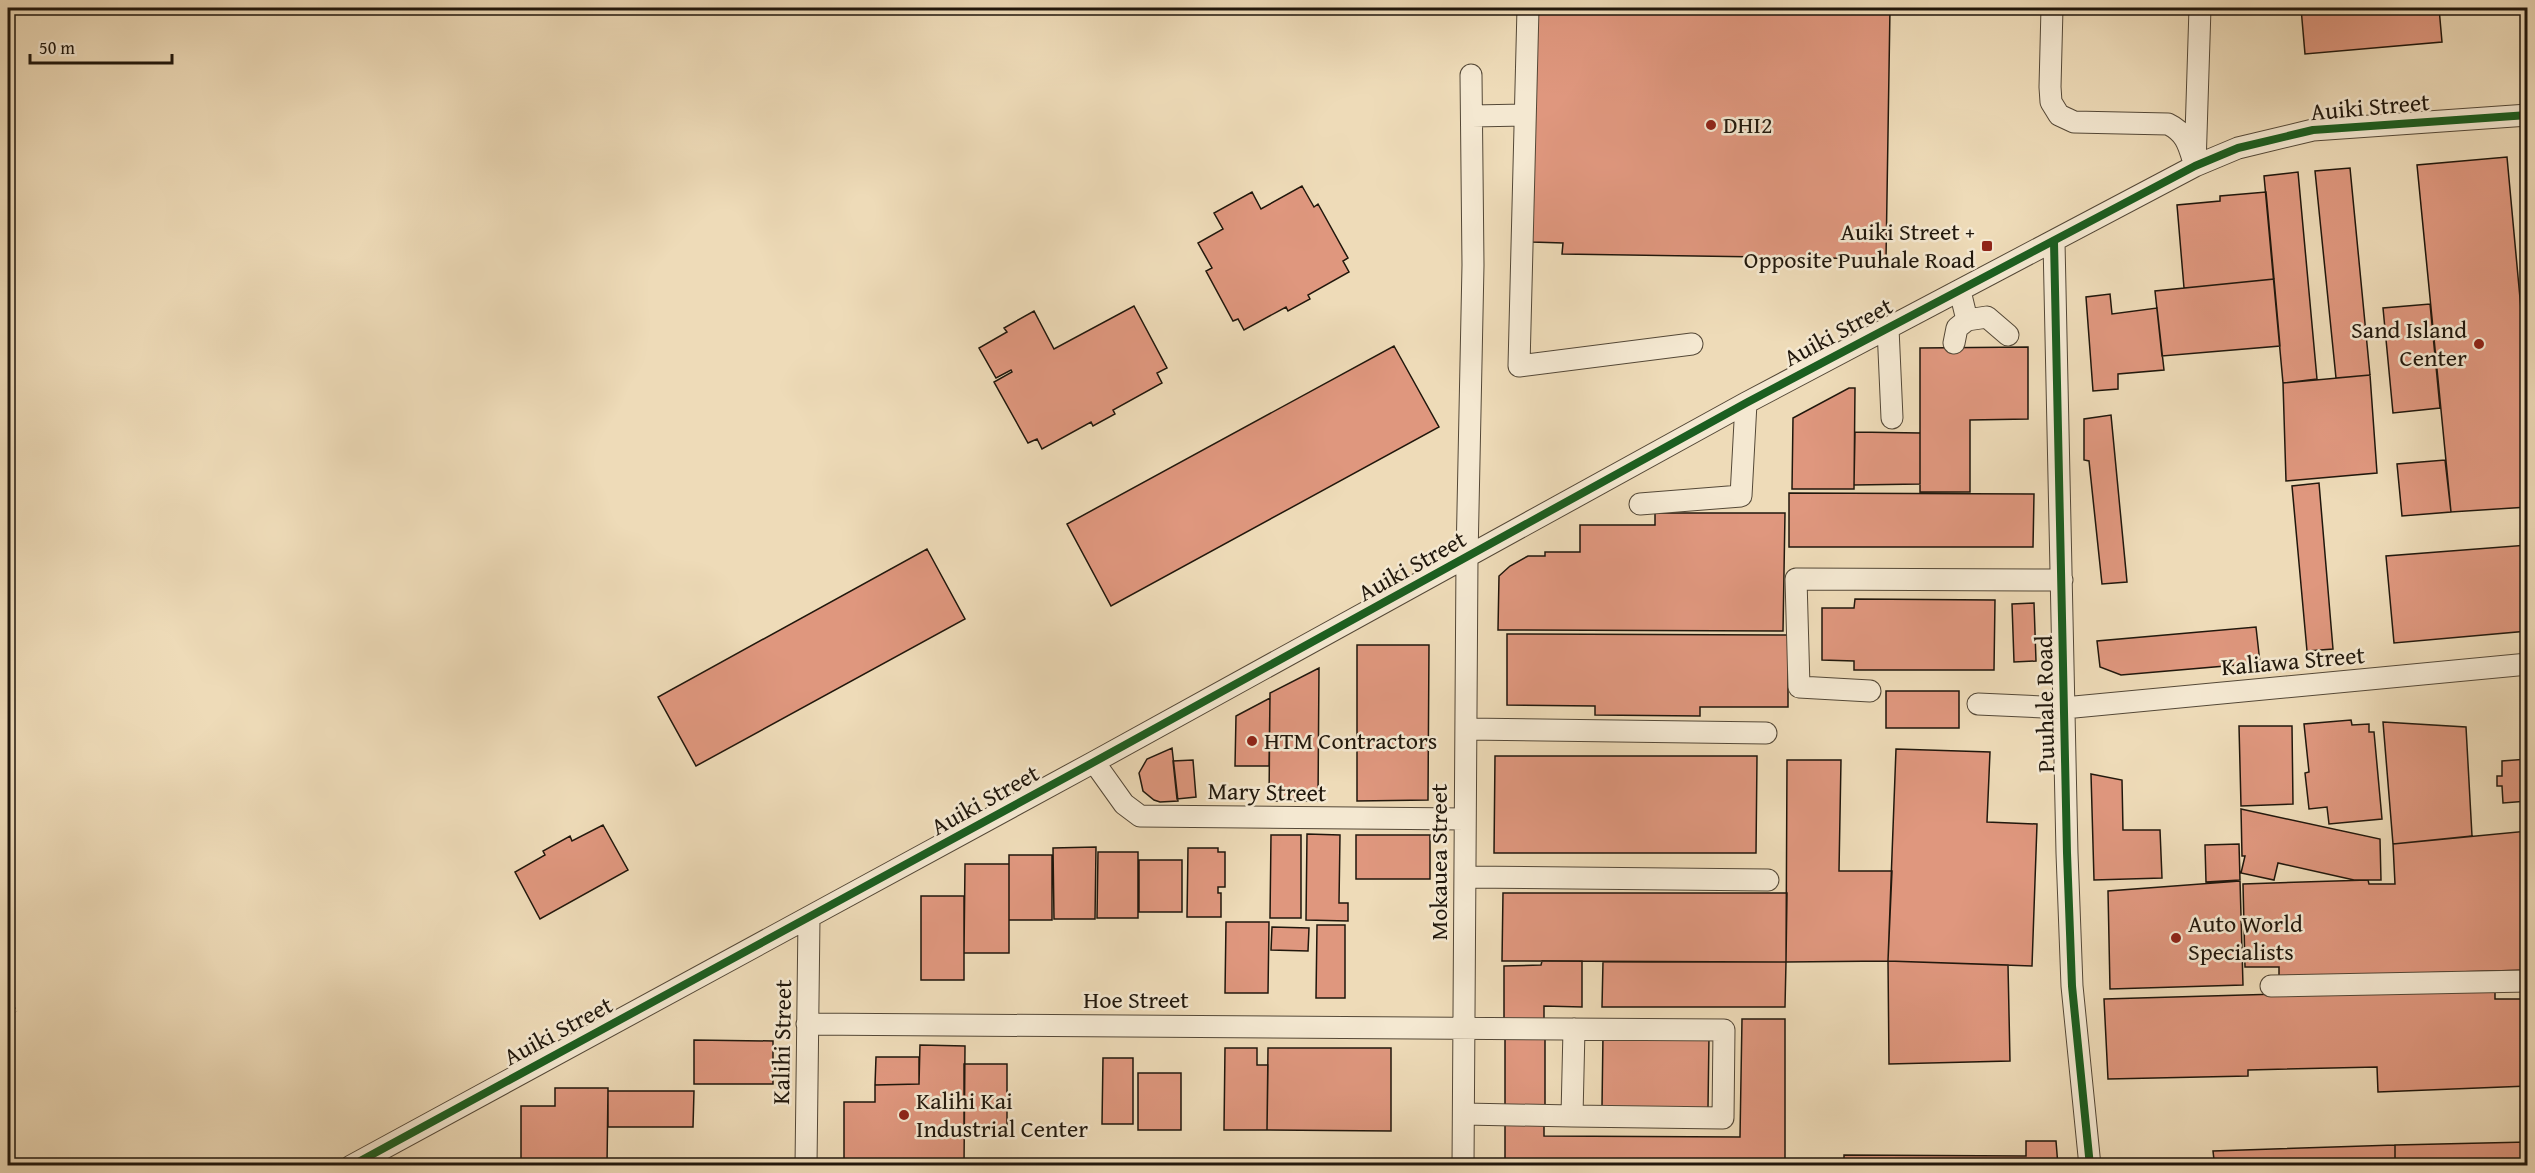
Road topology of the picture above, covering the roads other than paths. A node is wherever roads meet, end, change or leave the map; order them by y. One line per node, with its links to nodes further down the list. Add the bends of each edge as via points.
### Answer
1 (1528, 8): 5 (street)
2 (2052, 8): 8 (street, via 2050,87 2051,102 2059,115 2074,122 2168,124 2187,139)
3 (2200, 8): 8 (street)
4 (1471, 75): 7 (street, Mokauea Street)
5 (1526, 115): 7 (street); 15 (street, via 1519,366)
6 (2528, 115): 8 (street, Auiki Street, via 2313,130 2238,148)
7 (1472, 116): 19 (street, Mokauea Street)
8 (2195, 166): 9 (street, Auiki Street)
9 (2055, 242): 10 (street, Auiki Street); 20 (street, Puuhale Road)
10 (1960, 291): 11 (street); 12 (street, Auiki Street)
11 (1967, 320): 13 (street, via 1987,317); 14 (street, via 1957,328)
12 (1888, 328): 16 (street, Auiki Street); 17 (street)
13 (2008, 335)
14 (1954, 343)
15 (1692, 345)
16 (1746, 403): 18 (street, via 1741,496); 19 (street, Auiki Street)
17 (1892, 418)
18 (1640, 504)
19 (1467, 558): 25 (street, Mokauea Street); 27 (street, Auiki Street)
20 (2062, 579): 22 (street, via 1796,579 1799,687); 24 (street, Puuhale Road)
21 (2528, 664): 24 (street, Kaliawa Street)
22 (1870, 691)
23 (1978, 704): 24 (street, Kaliawa Street)
24 (2064, 708): 42 (street, Puuhale Road, via 2072,986)
25 (1466, 729): 26 (street); 28 (street, Mokauea Street)
26 (1766, 733)
27 (1094, 762): 28 (street, Mary Street, via 1124,804 1140,816); 31 (street, Auiki Street)
28 (1465, 819): 29 (street, Mokauea Street)
29 (1465, 877): 30 (street); 35 (street, Mokauea Street)
30 (1768, 880)
31 (809, 918): 34 (street, Kalihi Street); 39 (street, Auiki Street)
32 (2528, 981): 33 (street)
33 (2271, 986)
34 (807, 1024): 35 (street, Hoe Street); 40 (street, Kalihi Street)
35 (1464, 1028): 36 (street, Hoe Street); 37 (street, Mokauea Street)
36 (1574, 1029): 38 (street); 38 (street, Hoe Street, via 1724,1030 1723,1119)
37 (1464, 1114): 38 (street); 41 (street, Mokauea Street)
38 (1572, 1116)
39 (351, 1166)
40 (806, 1166)
41 (1463, 1166)
42 (2090, 1166)

